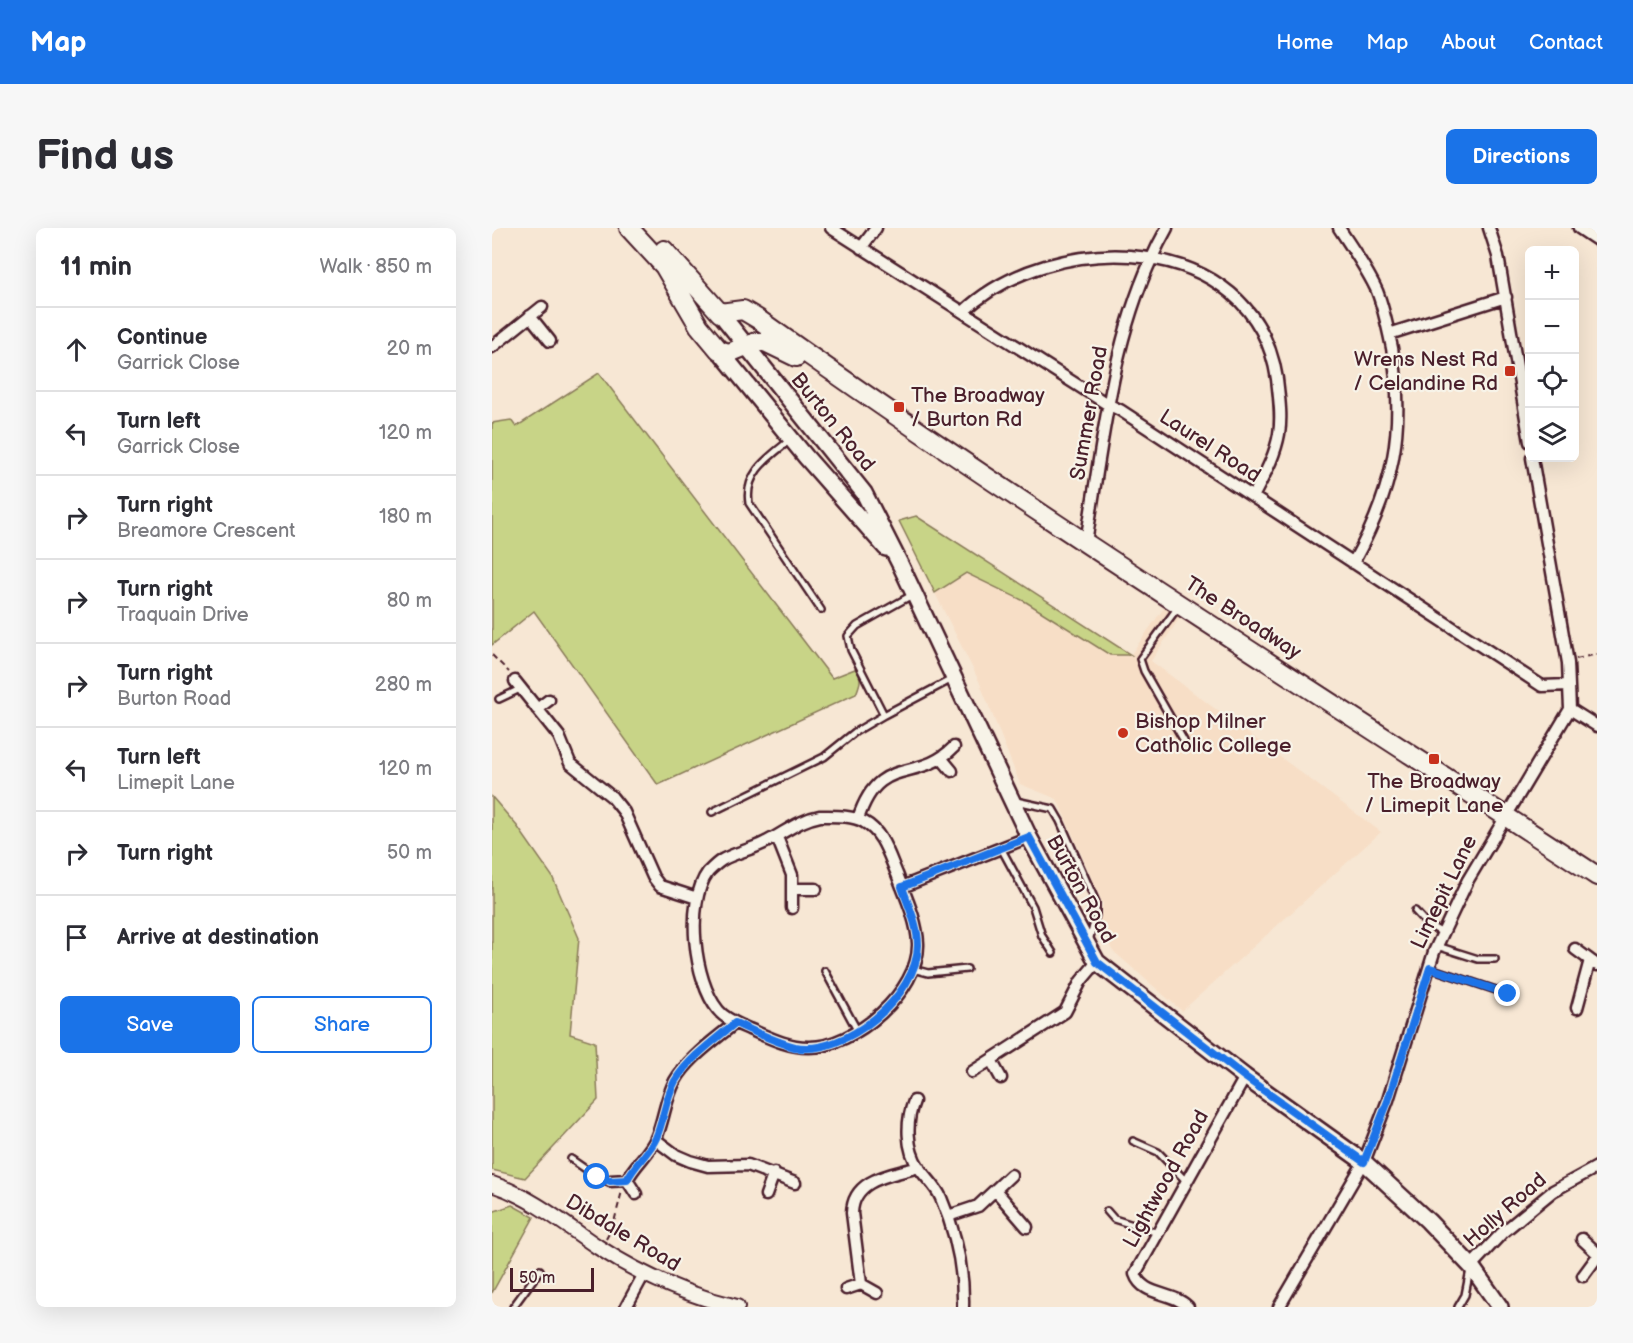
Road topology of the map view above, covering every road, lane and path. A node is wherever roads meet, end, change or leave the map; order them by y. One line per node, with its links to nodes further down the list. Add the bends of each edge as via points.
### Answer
1 (629, 228): 22 (main road, via 664,266)
2 (641, 228): 18 (main road)
3 (831, 228): 12 (street, Laurel Road)
4 (876, 228): 12 (street)
5 (1167, 228): 9 (street, Summer Road)
6 (1340, 228): 20 (street, via 1377,292)
7 (1489, 228): 15 (street)
8 (1579, 228): 10 (street)
9 (1155, 240): 11 (street); 27 (street, Summer Road, via 1123,338)
10 (1597, 240)
11 (1175, 246)
12 (861, 248): 17 (street, Laurel Road)
13 (1213, 269): 31 (street, via 1234,286 1250,308 1274,363 1279,433 1272,459)
14 (1001, 271): 17 (street, via 977,291)
15 (1506, 297): 20 (street); 28 (street)
16 (542, 307): 19 (street)
17 (963, 312): 27 (street, Laurel Road)
18 (720, 313): 22 (main road); 24 (main road, Burton Road); 26 (main road, The Broadway, via 742,310 758,319)
19 (530, 316): 21 (street); 23 (street)
20 (1389, 334): 33 (street, via 1398,410 1395,456 1383,498)
21 (550, 341)
22 (714, 345): 24 (main road, The Broadway, via 729,353); 29 (main road, Burton Road)
23 (492, 347)
24 (745, 347): 25 (main road, Burton Road); 26 (main road, The Broadway, via 756,342 771,345)
25 (767, 373): 29 (main road, via 773,391 800,427); 34 (main road, Burton Road, via 864,493)
26 (866, 396): 32 (main road, The Broadway)
27 (1107, 404): 31 (street, Laurel Road); 32 (street, Summer Road)
28 (1525, 412)
29 (791, 439): 34 (main road, Burton Road); 37 (lane, via 761,463 751,477 749,502)
30 (1533, 462): 40 (street)
31 (1253, 497): 33 (street, Laurel Road)
32 (1086, 542): 36 (main road, The Broadway)
33 (1353, 563): 43 (street, Laurel Road, via 1542,686)
34 (901, 566): 35 (main road, Burton Road)
35 (914, 594): 41 (main road, Burton Road); 48 (lane, via 848,636 851,650)
36 (1181, 603): 50 (lane, via 1140,659); 56 (main road, The Broadway)
37 (821, 610)
38 (1597, 654): 40 (path)
39 (492, 655): 42 (path)
40 (1567, 661): 43 (street)
41 (954, 678): 48 (lane); 54 (main road, Burton Road)
42 (519, 685): 44 (lane); 46 (street)
43 (1569, 686): 47 (street)
44 (499, 699)
45 (549, 700): 46 (street)
46 (537, 709): 65 (street, via 559,736 570,763 612,797 624,812 660,886)
47 (1570, 709): 49 (street); 56 (street, Limepit Lane)
48 (884, 715): 55 (lane, via 824,757)
49 (1597, 726)
50 (1184, 741)
51 (954, 747): 52 (street)
52 (942, 759): 53 (street); 57 (street, via 881,779 865,800)
53 (952, 771)
54 (1012, 800): 59 (main road, Burton Road); 69 (lane, via 1053,809 1060,821 1096,902)
55 (712, 812)
56 (1505, 816): 61 (main road, The Broadway); 68 (street, Limepit Lane)
57 (858, 819): 58 (street, via 807,818); 62 (street, via 875,829 882,839)
58 (777, 837): 63 (street, via 792,875); 65 (street, via 722,860 707,874)
59 (1029, 837): 60 (street); 69 (main road, Burton Road)
60 (1001, 848): 62 (street); 72 (lane)
61 (1597, 876)
62 (902, 887): 77 (street, via 918,943)
63 (793, 889): 64 (street); 66 (street)
64 (816, 889)
65 (697, 898): 82 (street, via 699,970 719,1012)
66 (792, 908)
67 (1415, 911): 68 (lane)
68 (1443, 933): 70 (street, Limepit Lane)
69 (1088, 945): 74 (main road, Burton Road)
70 (1437, 946): 73 (lane, via 1478,959); 76 (street, Limepit Lane)
71 (1575, 949): 75 (street)
72 (1053, 953)
73 (1495, 959)
74 (1097, 962): 84 (street, via 1081,981 1065,1012); 86 (main road, Burton Road)
75 (1593, 963): 81 (street)
76 (1430, 968): 80 (lane); 92 (street, Limepit Lane, via 1388,1101)
77 (913, 969): 78 (lane, via 928,973); 83 (street, via 893,1002)
78 (967, 969)
79 (825, 970): 83 (lane)
80 (1508, 994)
81 (1577, 1008)
82 (735, 1023): 83 (street, via 795,1047 820,1046); 89 (street, via 675,1080)
83 (857, 1030)
84 (991, 1060): 85 (street); 87 (street)
85 (972, 1072)
86 (1245, 1077): 92 (main road, Burton Road); 99 (street, Lightwood Road)
87 (1001, 1078)
88 (914, 1101): 93 (street, via 909,1134)
89 (656, 1140): 95 (street, via 690,1161 708,1166 748,1165); 97 (street)
90 (1133, 1141): 99 (lane, via 1158,1152)
91 (571, 1160): 98 (lane)
92 (1364, 1162): 112 (main road, Burton Road); 124 (street, Limepit Lane)
93 (919, 1167): 106 (street, via 940,1195); 116 (street, via 865,1184 856,1193 852,1213)
94 (1597, 1167): 112 (street, Holly Road, via 1553,1191)
95 (774, 1173): 100 (street); 104 (street)
96 (1011, 1175): 102 (street)
97 (627, 1180): 98 (street); 103 (street); 110 (path, via 618,1199 613,1226)
98 (610, 1181)
99 (1186, 1182): 108 (street, Lightwood Road)
100 (795, 1183)
101 (492, 1184): 110 (street, Dibdale Road, via 527,1198)
102 (996, 1191): 106 (street, via 978,1206); 107 (street)
103 (636, 1194)
104 (766, 1195)
105 (1107, 1211): 108 (lane, via 1114,1219)
106 (948, 1216): 122 (street, via 963,1273)
107 (1027, 1227)
108 (1158, 1233): 123 (street, Lightwood Road, via 1135,1274 1138,1282)
109 (1582, 1239): 111 (street)
110 (600, 1249): 114 (street, Dibdale Road)
111 (1597, 1255): 115 (street)
112 (1471, 1266): 125 (lane, via 1465,1295); 126 (main road, Burton Road)
113 (540, 1270): 119 (lane)
114 (644, 1274): 120 (street); 121 (street, Dibdale Road, via 696,1297)
115 (1582, 1276)
116 (861, 1284): 117 (street); 118 (street)
117 (846, 1289)
118 (877, 1293)
119 (513, 1307)
120 (626, 1307)
121 (737, 1307)
122 (963, 1307)
123 (1188, 1307)
124 (1279, 1307)
125 (1458, 1307)
126 (1500, 1307)

